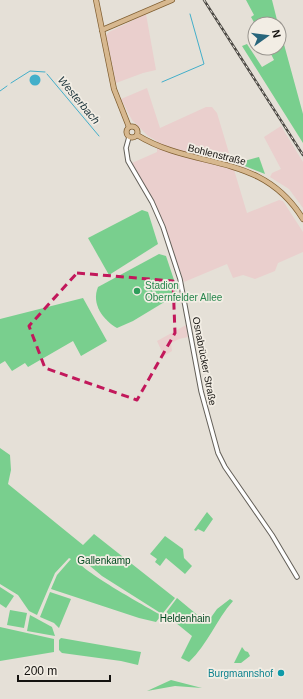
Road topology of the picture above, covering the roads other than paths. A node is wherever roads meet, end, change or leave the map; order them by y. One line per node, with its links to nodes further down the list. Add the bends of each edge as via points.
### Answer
1 (96, 0): 3 (main road)
2 (172, 0): 3 (main road)
3 (102, 30): 4 (main road, via 117,98)
4 (129, 127): 5 (main road, via 135,127); 6 (main road, via 126,131)
5 (137, 135): 6 (main road); 7 (main road, Bohlenstraße, via 169,151 235,166 261,178 284,194)
6 (129, 137): 8 (street, Osnabrücker Straße, via 126,148 128,161 160,220 180,279 201,391 218,453)
7 (303, 219)
8 (297, 577)

